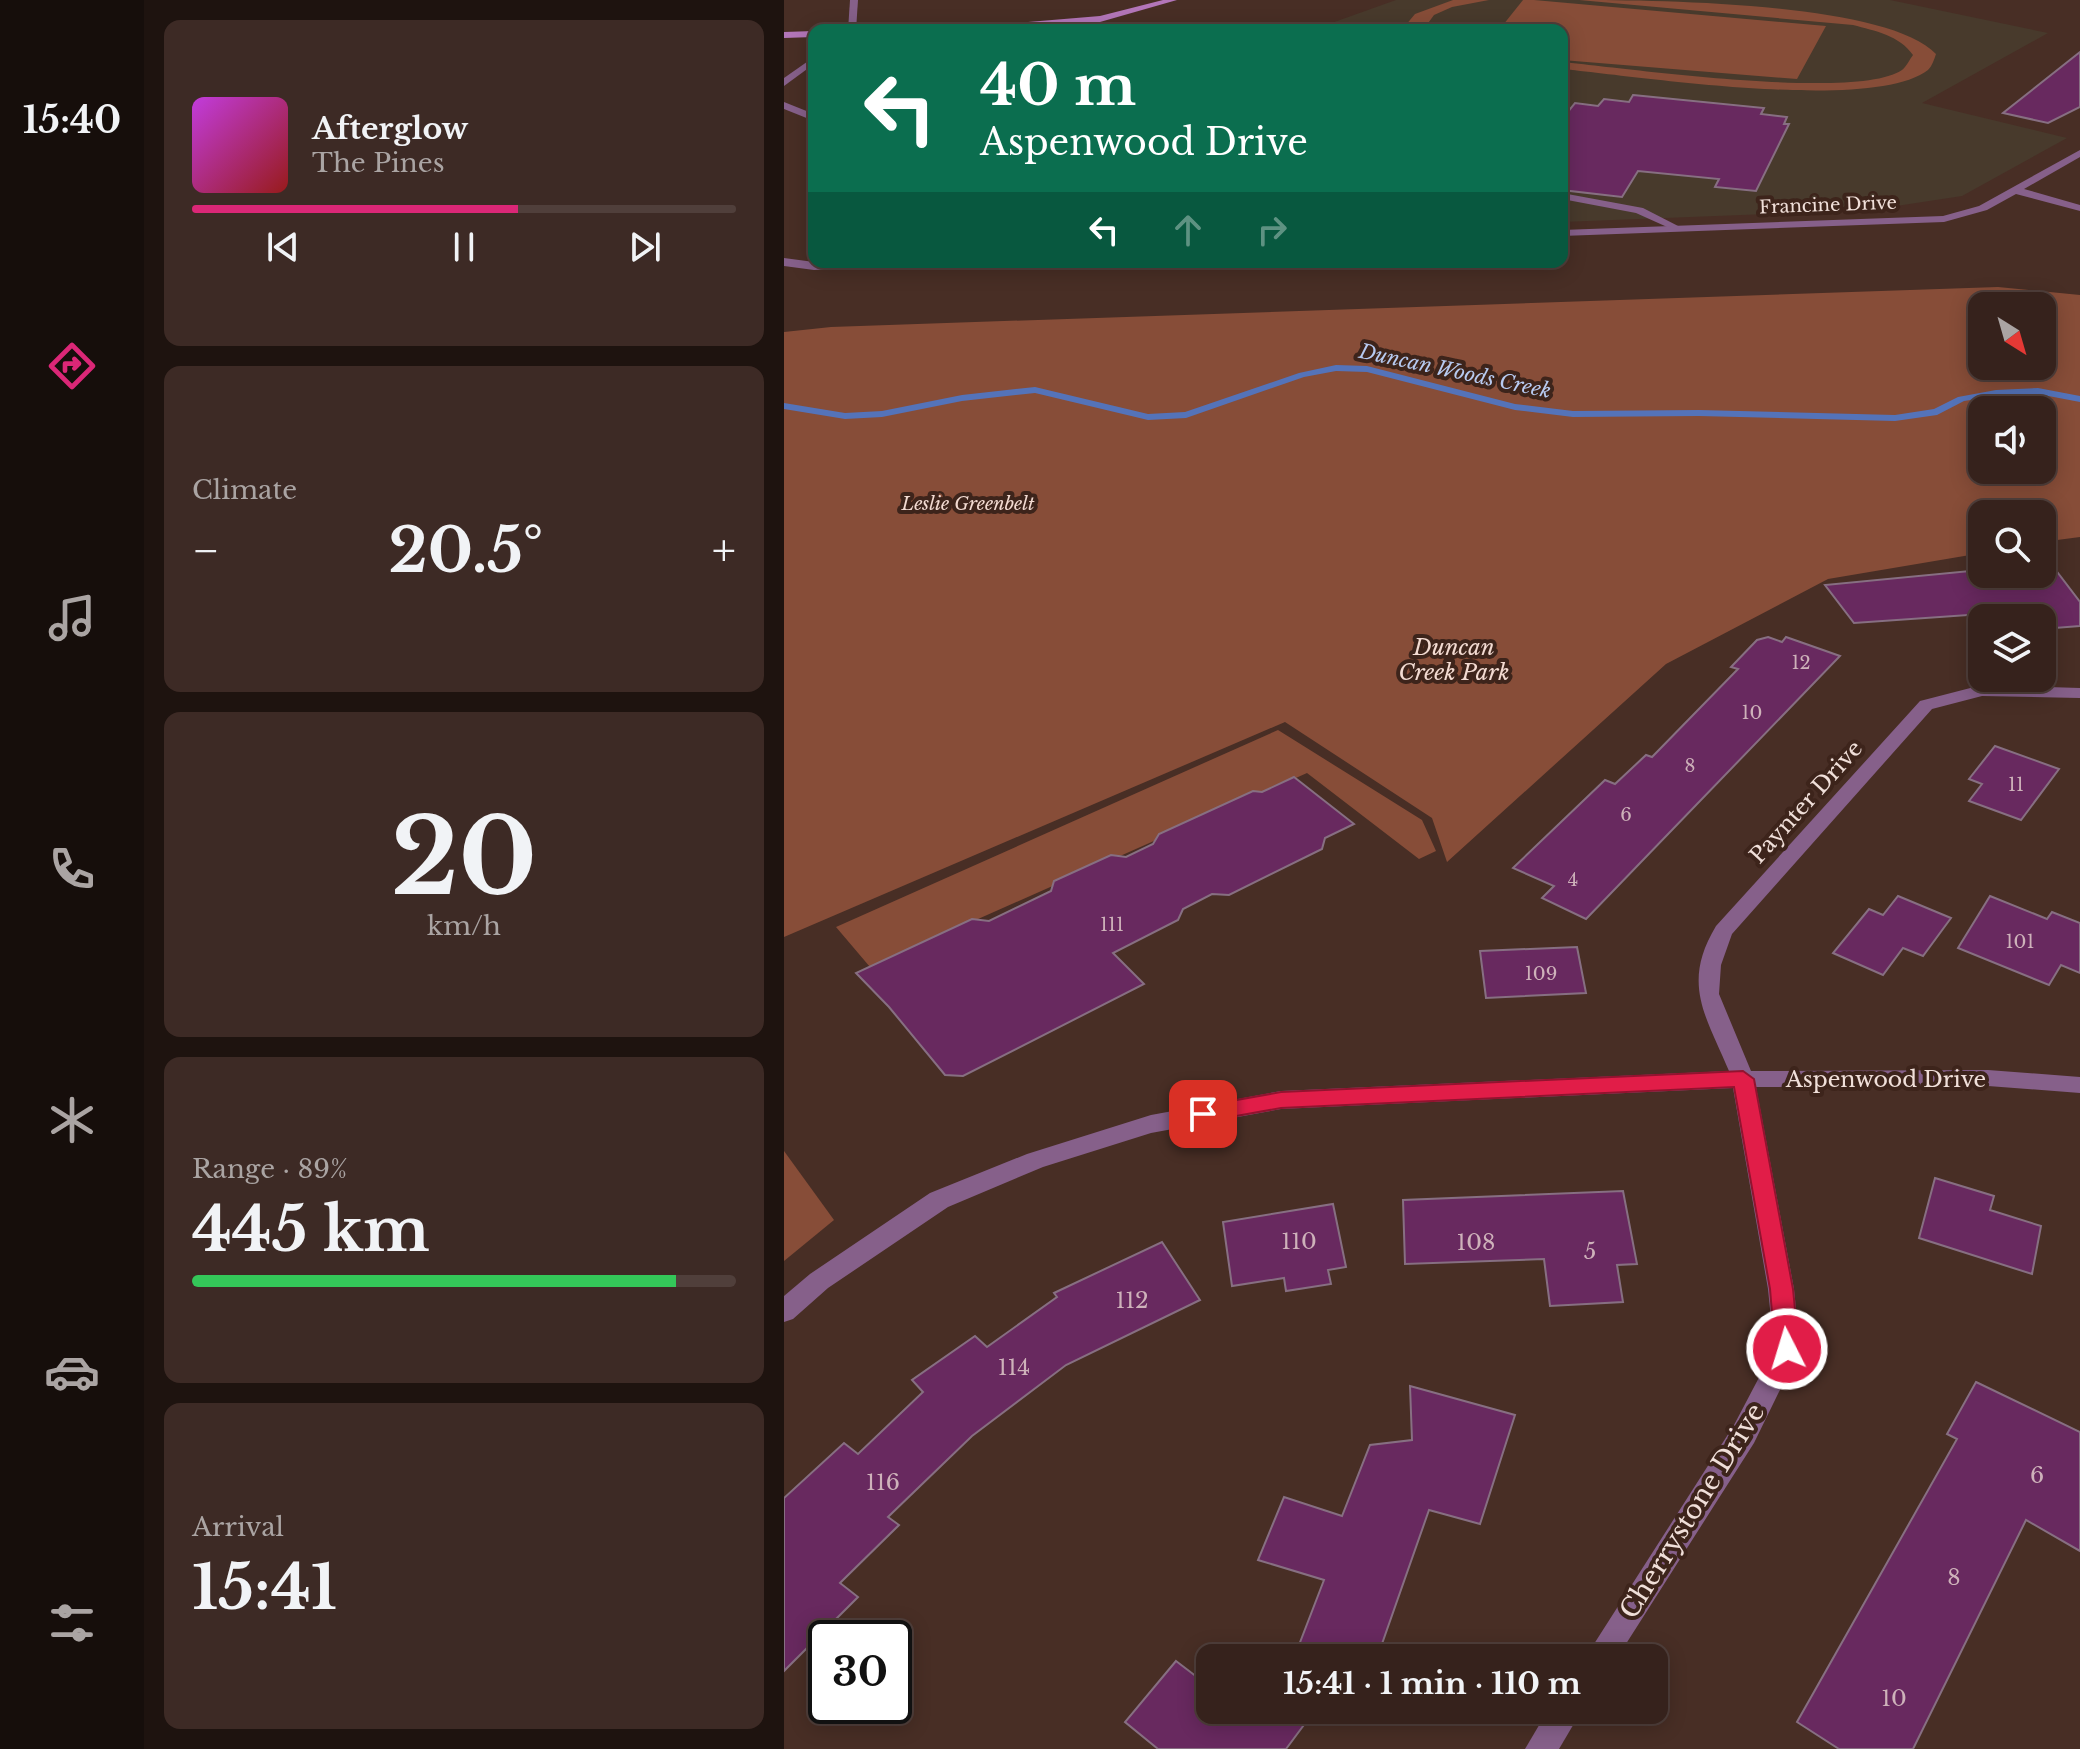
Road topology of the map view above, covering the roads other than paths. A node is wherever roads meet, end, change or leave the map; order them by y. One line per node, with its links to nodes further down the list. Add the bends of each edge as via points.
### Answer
1 (854, 0): 3 (street)
2 (1173, 0): 4 (street, via 1100,19)
3 (852, 24)
4 (1026, 24)
5 (808, 34): 6 (street)
6 (784, 35)
7 (808, 65): 8 (street)
8 (784, 83)
9 (784, 105): 10 (street)
10 (808, 115)
11 (2080, 153): 12 (street, Francine Drive)
12 (2015, 190): 14 (street); 15 (street, Francine Drive, via 1983,208 1944,219)
13 (1568, 197): 15 (street, via 1639,210)
14 (2080, 208)
15 (1676, 228): 16 (street, Francine Drive)
16 (1568, 233)
17 (784, 262): 18 (street)
18 (808, 265)
19 (2080, 693): 20 (street, Paynter Drive, via 1991,689 1951,693 1926,705 1723,931 1710,965 1708,994)
20 (1743, 1079): 21 (street, Aspenwood Drive, via 1988,1078); 22 (street, Aspenwood Drive, via 1281,1100 1151,1124 1035,1160 939,1200 819,1281); 23 (street, Cherrystone Drive, via 1787,1349 1744,1434)
21 (2080, 1085)
22 (784, 1311)
23 (1609, 1644)
24 (1557, 1724): 25 (street)
25 (1541, 1749)

